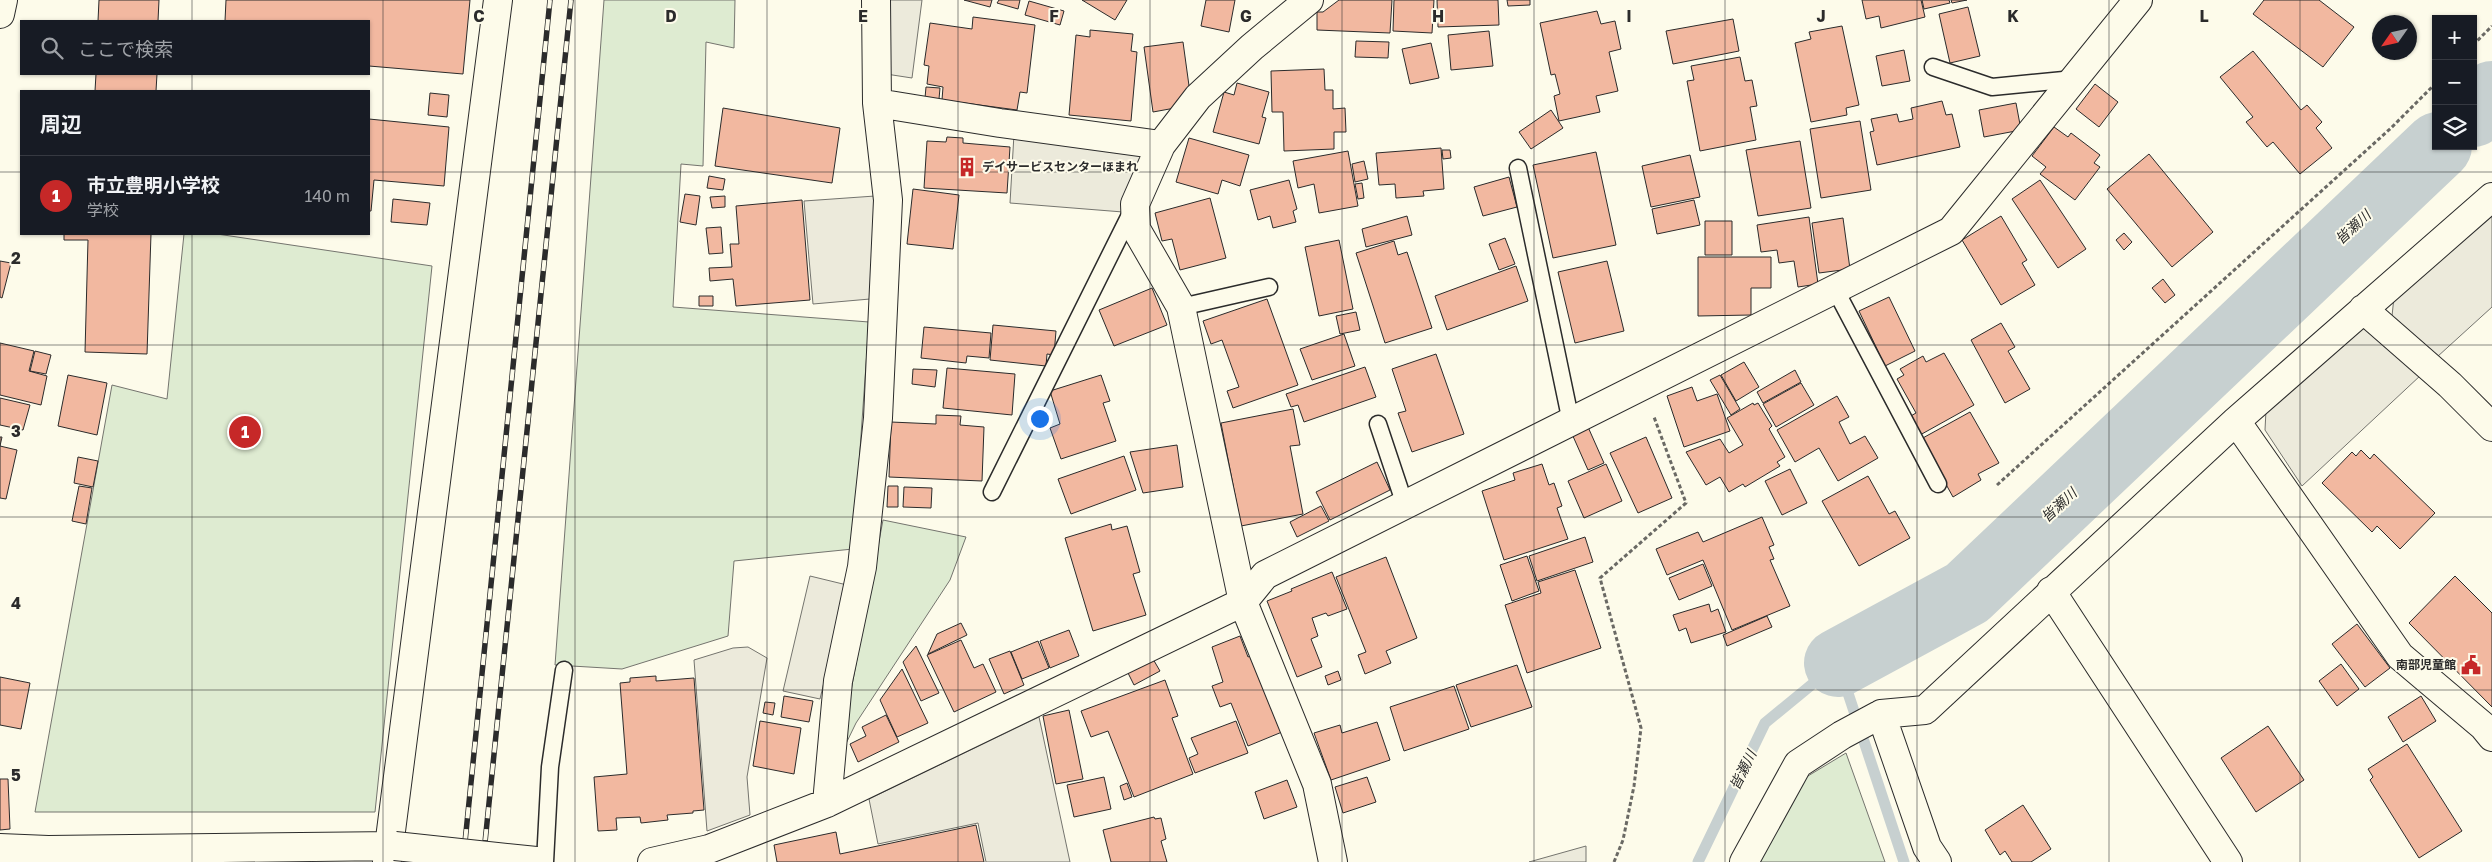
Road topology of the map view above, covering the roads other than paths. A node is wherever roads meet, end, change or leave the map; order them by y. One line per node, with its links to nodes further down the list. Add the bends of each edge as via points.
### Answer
1 (3, 0): 6 (street)
2 (498, 0): 32 (street)
3 (876, 0): 9 (street)
4 (1309, 0): 10 (street, via 1198,98)
5 (2138, 0): 8 (street)
6 (0, 14)
7 (1933, 67): 8 (lane, via 1992,87)
8 (2074, 79): 15 (street, via 1951,231)
9 (877, 103): 10 (street); 30 (street, via 888,200 878,418 862,566 838,681)
10 (1161, 145): 13 (street)
11 (1518, 168): 19 (lane)
12 (2492, 197): 17 (street)
13 (1135, 204): 16 (street, via 1136,229); 23 (lane)
14 (1269, 287): 16 (lane)
15 (1835, 289): 19 (street); 22 (lane)
16 (1181, 307): 26 (street)
17 (2363, 309): 18 (street); 21 (street, via 2450,385)
18 (2236, 421): 25 (street); 29 (street, via 2400,656)
19 (1570, 422): 24 (street)
20 (1378, 424): 24 (lane)
21 (2492, 427)
22 (1938, 484)
23 (992, 492)
24 (1406, 504): 26 (street, via 1265,575)
25 (2051, 591): 28 (street, via 1925,710); 39 (street)
26 (1243, 602): 30 (street); 36 (street, via 1317,784)
27 (564, 670): 34 (lane, via 550,767)
28 (1881, 714): 37 (street, via 1798,764); 38 (street, via 1927,847)
29 (2492, 737)
30 (827, 803): 33 (street)
31 (0, 848): 32 (street)
32 (391, 851): 34 (street, bridge)
33 (710, 856): 35 (street)
34 (542, 862)
35 (652, 862)
36 (1333, 862)
37 (1744, 862)
38 (1938, 862)
39 (2228, 862)

